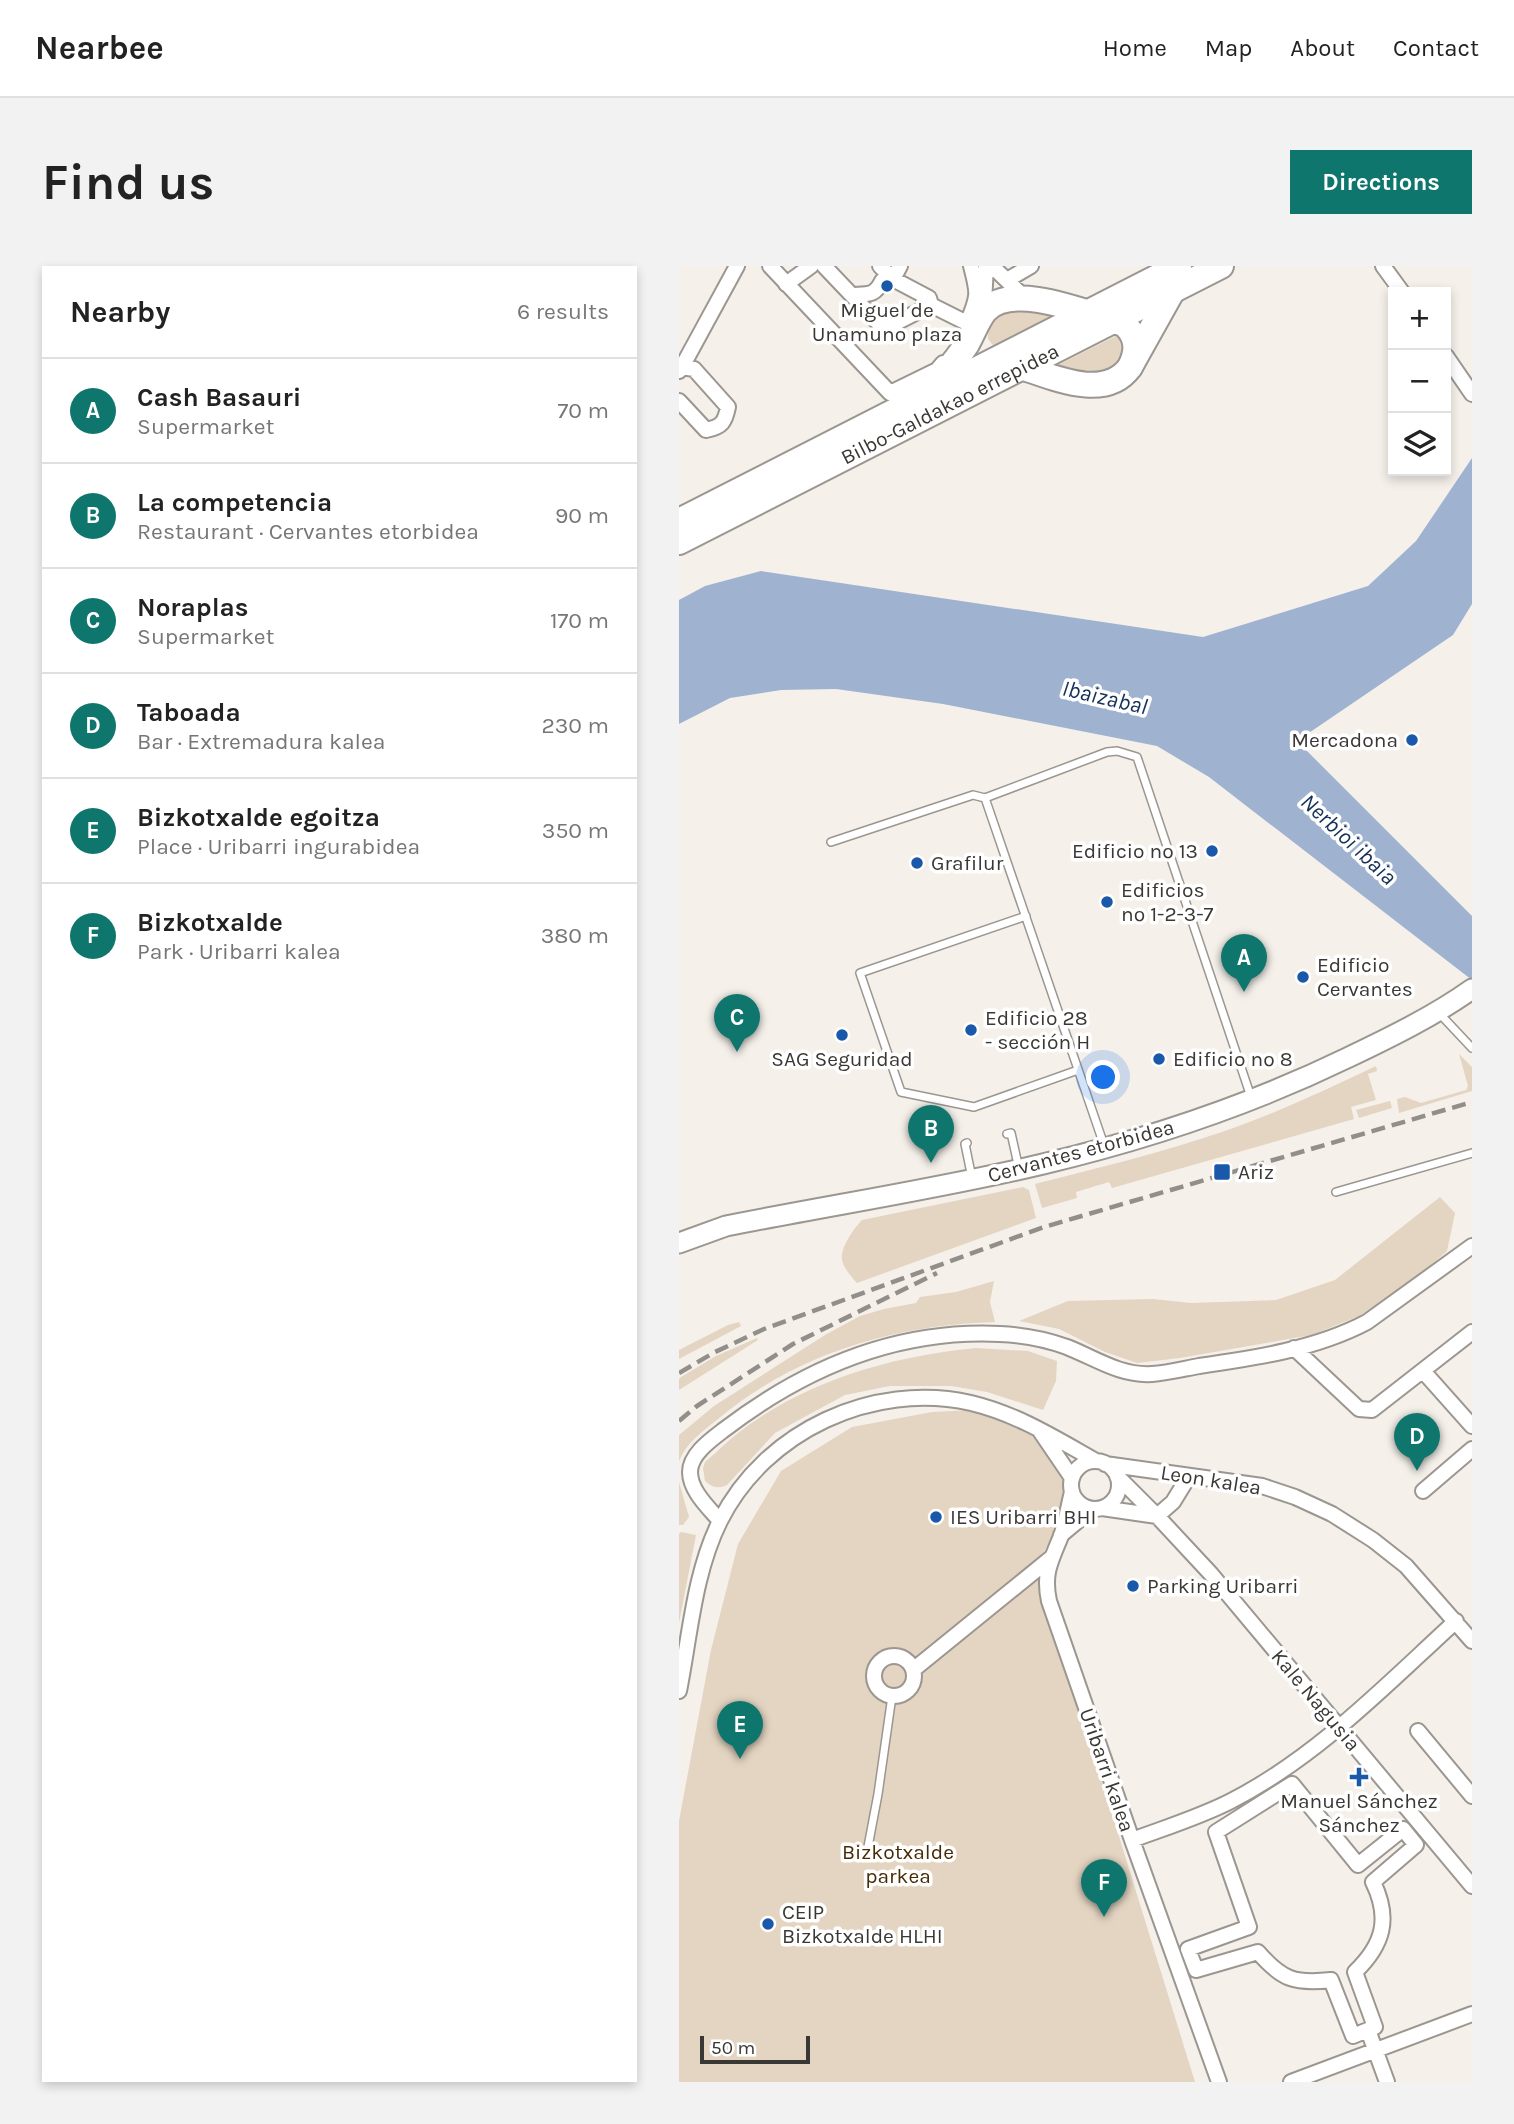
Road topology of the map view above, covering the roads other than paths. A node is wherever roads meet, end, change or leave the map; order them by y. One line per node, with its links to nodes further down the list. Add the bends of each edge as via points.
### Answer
1 (737, 266): 28 (street)
2 (770, 266): 15 (street)
3 (811, 266): 15 (street)
4 (824, 266): 18 (street)
5 (880, 266): 13 (street)
6 (971, 266): 22 (street, via 978,291)
7 (986, 266): 22 (street)
8 (992, 266): 14 (street)
9 (1031, 266): 14 (street)
10 (1179, 266): 21 (highway, Bilbo-Galdakao errepidea)
11 (1221, 266): 17 (highway, Bilbo-Galdakao errepidea)
12 (1383, 266): 16 (street)
13 (896, 272): 18 (street, via 882,281 878,290); 20 (street, via 929,298)
14 (1007, 280): 19 (street)
15 (786, 284): 22 (street, via 890,393 937,370)
16 (1398, 287)
17 (1173, 290): 23 (highway, Bilbo-Galdakao errepidea); 27 (highway)
18 (852, 295): 20 (street, via 884,329)
19 (1025, 298): 21 (highway); 22 (highway, via 1000,301)
20 (931, 305): 22 (street)
21 (1086, 313): 23 (highway); 24 (highway, Bilbo-Galdakao errepidea)
22 (976, 321): 24 (highway, via 981,348); 30 (highway, via 951,367)
23 (1113, 321): 26 (highway, Bilbo-Galdakao errepidea); 27 (highway, via 1124,324 1134,335 1136,351)
24 (996, 360): 26 (highway); 30 (highway, Bilbo-Galdakao errepidea)
25 (1451, 363): 29 (street)
26 (1023, 367): 27 (highway, via 1098,385 1114,382); 33 (highway, Bilbo-Galdakao errepidea)
27 (1130, 367)
28 (680, 369): 31 (street, via 694,369 727,407 726,421 719,428 706,430)
29 (1472, 394)
30 (926, 395): 32 (highway, Bilbo-Galdakao errepidea)
31 (679, 401)
32 (679, 521)
33 (679, 542)
34 (985, 798): 35 (lane, via 973,795); 36 (lane); 41 (lane, via 1107,752 1137,757)
35 (831, 842)
36 (1026, 916): 40 (lane); 40 (lane, via 860,973 864,985 901,1092 974,1107)
37 (1467, 992): 38 (street, Cervantes etorbidea)
38 (1437, 1011): 39 (lane); 41 (street, Cervantes etorbidea, via 1375,1045)
39 (1472, 1048)
40 (1078, 1070): 44 (lane)
41 (1252, 1100): 44 (street, Cervantes etorbidea)
42 (1007, 1134): 46 (lane, via 1011,1133)
43 (966, 1143): 47 (lane)
44 (1105, 1148): 46 (street, Cervantes etorbidea)
45 (1472, 1153): 48 (lane)
46 (1019, 1169): 47 (street, Cervantes etorbidea)
47 (973, 1179): 49 (street, Cervantes etorbidea, via 726,1226)
48 (1336, 1192)
49 (679, 1243)
50 (1472, 1246): 52 (street, via 1367,1322)
51 (1472, 1332): 53 (street)
52 (1294, 1348): 53 (street, via 1359,1409 1372,1410); 64 (street, via 1151,1374 1121,1370 1052,1342 1021,1336 942,1336 883,1347 827,1366 776,1392 700,1451 691,1465 691,1478)
53 (1423, 1371): 54 (street)
54 (1472, 1426)
55 (1037, 1427): 57 (street); 60 (street); 64 (street, via 999,1411 949,1399 905,1399 857,1408 808,1428 769,1458)
56 (1472, 1449): 61 (street)
57 (1100, 1463): 58 (street, Kale Nagusia); 59 (street, Leon kalea); 60 (street, via 1081,1466)
58 (1117, 1476): 62 (street, via 1115,1499); 63 (street, Kale Nagusia)
59 (1189, 1476): 63 (street, via 1173,1502); 67 (street, Leon kalea, via 1262,1486 1332,1514 1406,1566)
60 (1072, 1485): 62 (street, via 1079,1504); 65 (street, Uribarri kalea)
61 (1423, 1490)
62 (1097, 1509): 63 (street); 65 (street, Uribarri kalea)
63 (1157, 1516): 72 (street, Kale Nagusia)
64 (720, 1521): 70 (street, via 701,1576)
65 (1061, 1535): 66 (street, Uribarri kalea)
66 (1051, 1558): 69 (street); 75 (street, Uribarri kalea, via 1045,1583 1049,1601)
67 (1456, 1622): 68 (street, Leon kalea); 72 (street)
68 (1472, 1641)
69 (913, 1670): 71 (street, via 907,1690); 71 (street, via 899,1656 880,1661 874,1672 876,1685)
70 (679, 1692)
71 (892, 1696): 76 (lane)
72 (1339, 1727): 75 (street, via 1285,1769 1230,1802); 77 (street, Kale Nagusia)
73 (1418, 1731): 74 (street)
74 (1472, 1796)
75 (1132, 1840): 81 (street, Uribarri kalea)
76 (867, 1852)
77 (1472, 1886)
78 (1472, 2014): 80 (street)
79 (1368, 2030): 79 (street, via 1375,2027 1355,1972 1379,1941 1383,1919 1373,1882 1416,1845 1403,1829 1358,1865 1292,1784 1216,1832 1249,1927 1188,1949 1196,1970 1258,1952 1273,1970 1293,1981 1331,1980 1353,2036); 80 (street)
80 (1375, 2050): 82 (street); 83 (street)
81 (1219, 2082)
82 (1291, 2082)
83 (1387, 2082)

